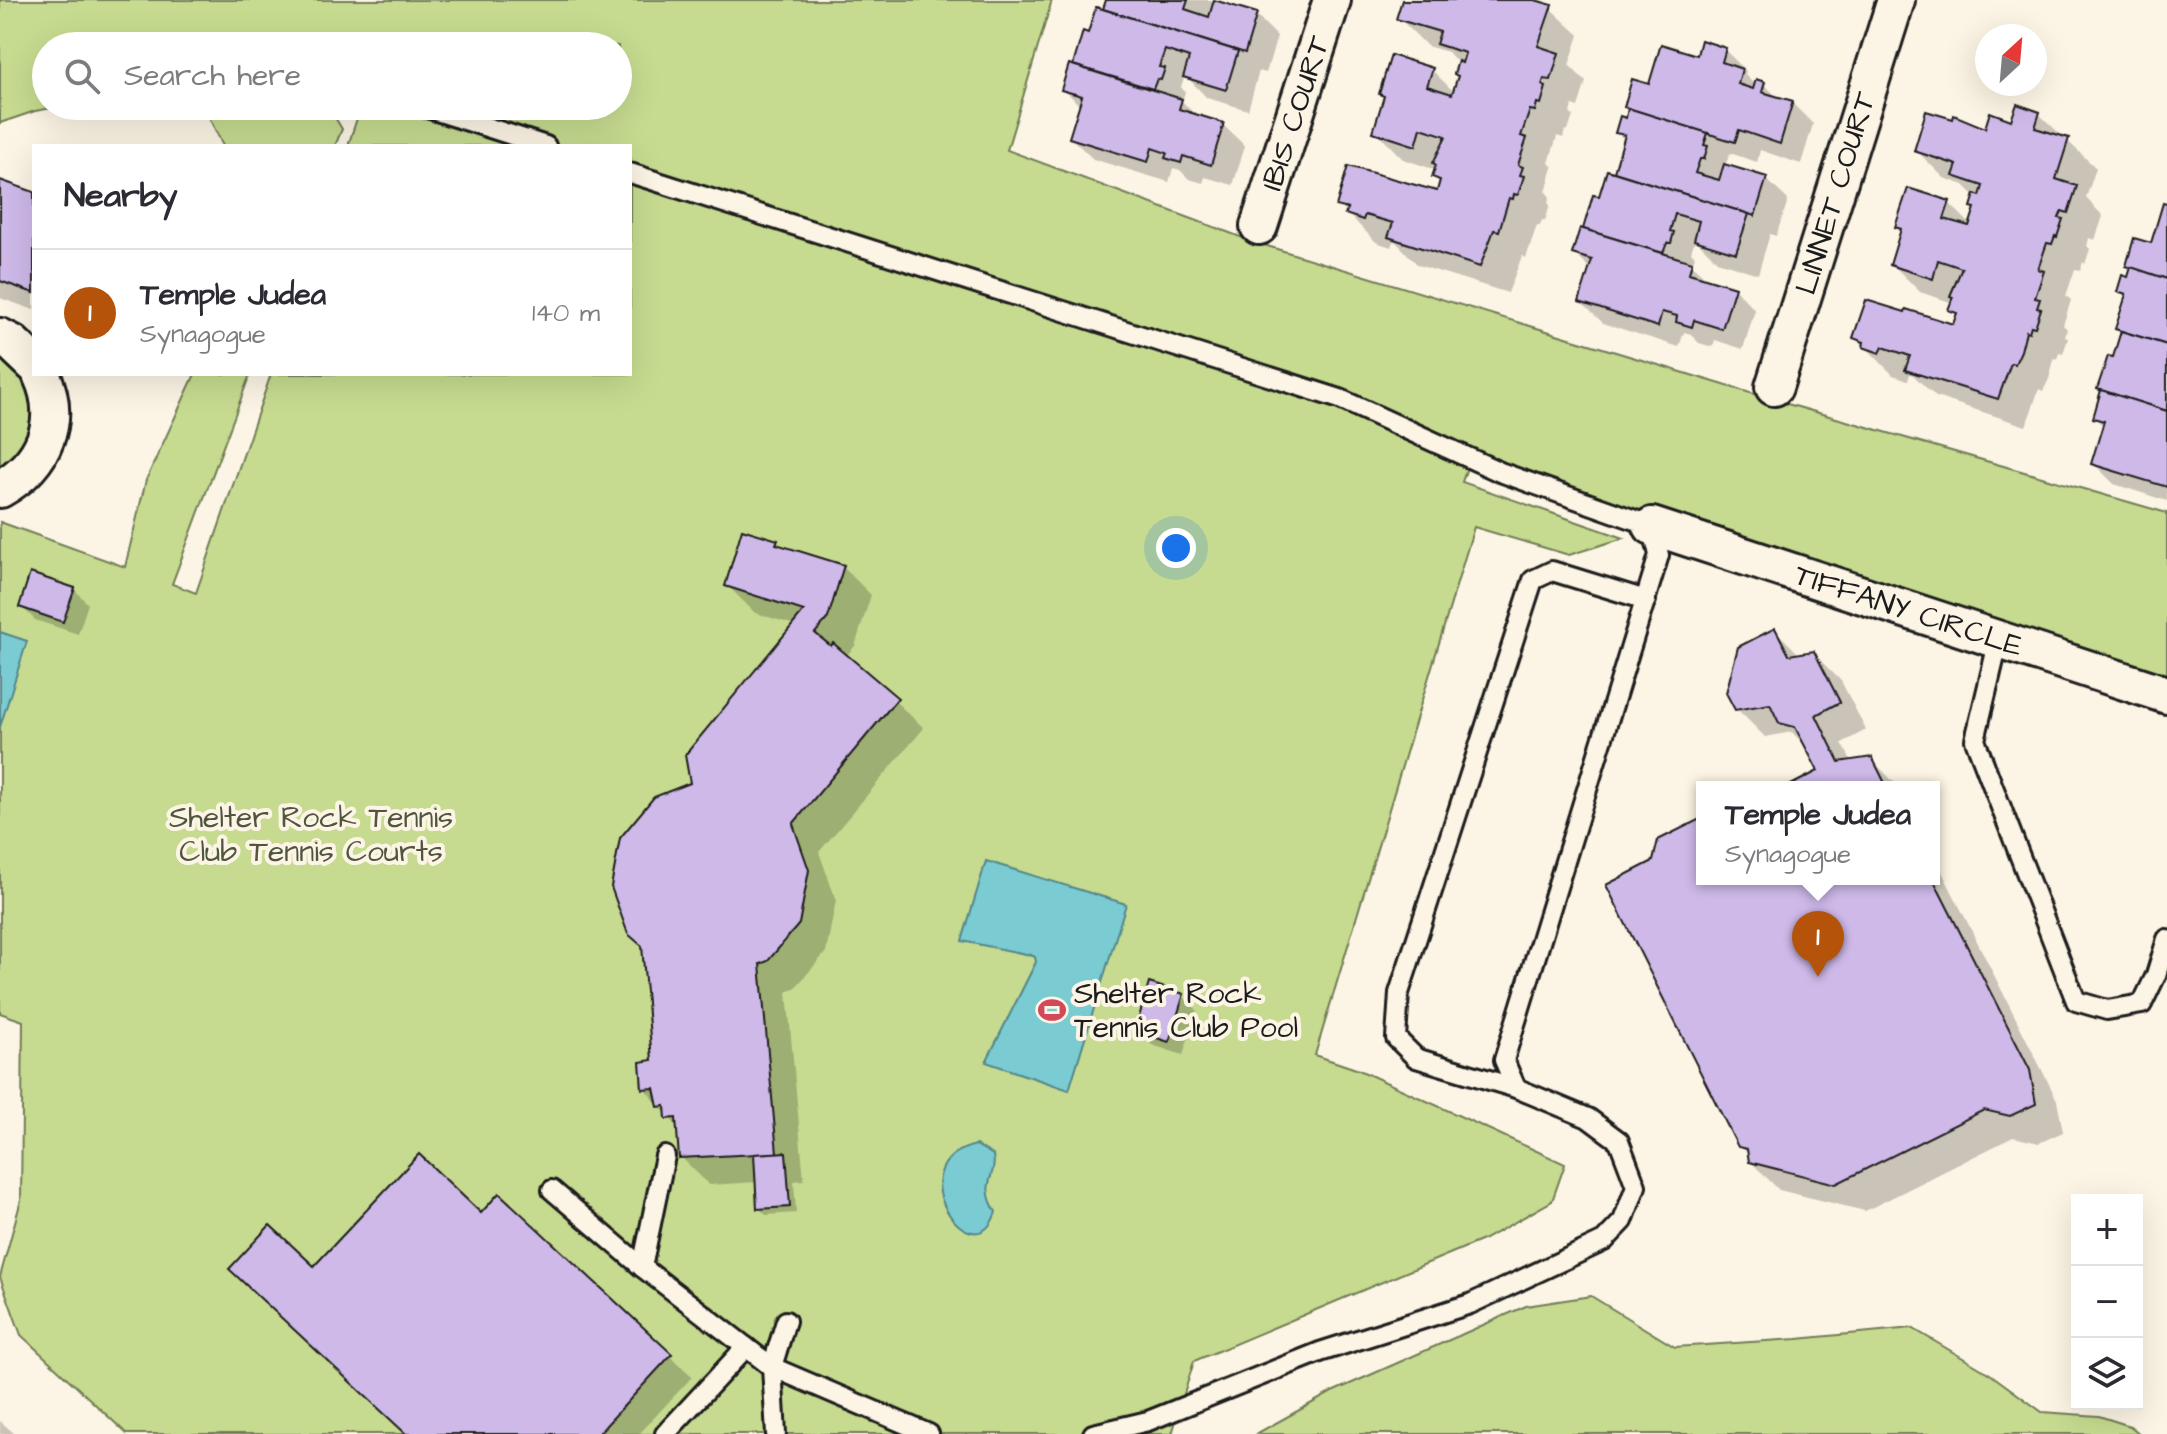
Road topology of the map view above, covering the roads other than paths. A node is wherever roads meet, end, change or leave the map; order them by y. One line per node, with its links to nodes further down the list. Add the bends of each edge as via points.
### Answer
1 (1332, 0): 6 (street, IBIS COURT)
2 (1896, 0): 10 (street, LINNET COURT)
3 (465, 120): 4 (lane)
4 (540, 144)
5 (632, 174): 12 (lane, via 1340,399 1500,472)
6 (1259, 226)
7 (0, 337): 8 (street)
8 (32, 362)
9 (42, 376): 11 (street, via 50,402 45,441 23,474)
10 (1774, 387)
11 (0, 489)
12 (1652, 526): 13 (lane, via 1659,555); 14 (street, TIFFANY CIRCLE)
13 (1646, 600): 17 (lane, via 1504,1060); 17 (lane, via 1552,571 1533,580 1399,993 1396,1038 1416,1058)
14 (1999, 639): 15 (street, TIFFANY CIRCLE); 16 (lane, via 1975,740 2076,1001 2107,1010 2142,1004)
15 (2167, 695)
16 (2167, 939)
17 (1516, 1088): 27 (lane, via 1588,1118 1619,1141 1636,1186 1623,1221 1604,1241 1470,1304 1320,1352 1148,1421)
18 (665, 1156): 20 (lane)
19 (552, 1190): 20 (lane)
20 (642, 1267): 22 (lane)
21 (786, 1321): 23 (lane)
22 (746, 1347): 23 (lane); 24 (lane)
23 (772, 1367): 25 (lane); 26 (lane)
24 (665, 1434)
25 (776, 1434)
26 (929, 1434)
27 (1093, 1434)

